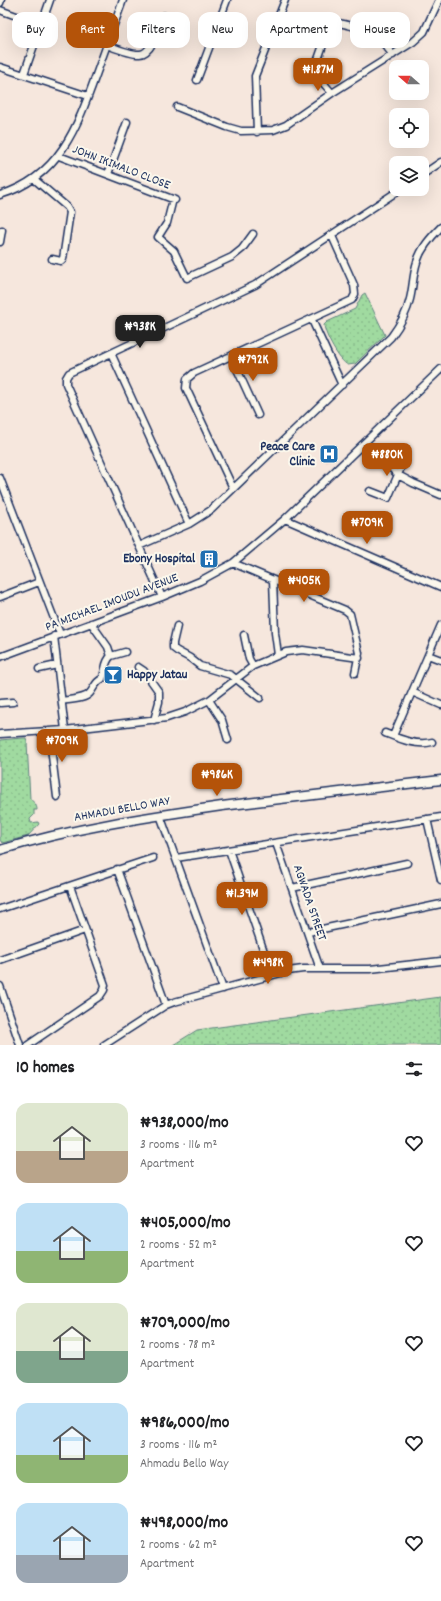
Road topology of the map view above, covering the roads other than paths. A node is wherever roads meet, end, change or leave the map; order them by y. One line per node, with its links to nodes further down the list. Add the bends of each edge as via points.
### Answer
1 (1, 0): 7 (street)
2 (50, 0): 9 (street)
3 (123, 0): 10 (street)
4 (228, 0): 19 (street)
5 (285, 0): 24 (street, via 255,76)
6 (436, 1): 16 (street, via 424,32)
7 (0, 3)
8 (0, 10): 11 (street)
9 (46, 12)
10 (119, 12)
11 (12, 14)
12 (33, 48): 18 (street)
13 (106, 48): 21 (street)
14 (117, 48): 15 (street, via 139,55 145,54)
15 (150, 48)
16 (393, 55): 20 (street); 20 (street, via 376,36 344,23 335,24 329,28 316,65 318,76)
17 (0, 67): 18 (street)
18 (24, 74): 21 (street)
19 (196, 80)
20 (332, 93): 24 (street, via 286,124 273,130)
21 (88, 96): 25 (street, via 80,119)
22 (176, 107): 24 (street, via 227,127)
23 (127, 122): 28 (street)
24 (257, 132)
25 (59, 156): 28 (street, JOHN IKIMALO CLOSE); 29 (street)
26 (441, 162): 27 (street)
27 (429, 170)
28 (108, 174): 34 (street, JOHN IKIMALO CLOSE, via 174,200 167,222 158,237 174,251 187,278 232,258)
29 (34, 179): 30 (street, via 12,192); 37 (street, via 70,212 63,259)
30 (0, 195)
31 (391, 196): 35 (street)
32 (441, 227): 42 (street, via 424,247 417,262 410,299 400,326)
33 (2, 230): 36 (street)
34 (253, 234)
35 (332, 236): 38 (street, via 354,285 355,294 352,300); 39 (street, via 255,285)
36 (0, 242)
37 (52, 259)
38 (312, 320): 40 (street); 42 (street)
39 (110, 353): 52 (street); 53 (street, via 69,373 66,384)
40 (231, 356): 43 (street); 48 (street, via 194,373 187,379 186,388)
41 (441, 369): 44 (street, PA MICHAEL IMOUDU AVENUE)
42 (342, 385): 48 (street)
43 (258, 415)
44 (365, 442): 46 (street); 51 (street, PA MICHAEL IMOUDU AVENUE)
45 (403, 463): 46 (street)
46 (398, 475): 49 (street, via 388,498); 50 (street)
47 (0, 478): 56 (street)
48 (233, 488): 52 (street, via 211,510)
49 (370, 491)
50 (441, 495)
51 (285, 519): 54 (street, PA MICHAEL IMOUDU AVENUE); 57 (street)
52 (189, 524): 53 (street)
53 (139, 546): 59 (street)
54 (233, 563): 55 (street); 59 (street, PA MICHAEL IMOUDU AVENUE)
55 (273, 580): 66 (street); 70 (street, via 350,614)
56 (39, 582): 58 (street); 63 (street)
57 (441, 587)
58 (0, 597)
59 (162, 597): 60 (street, PA MICHAEL IMOUDU AVENUE)
60 (91, 623): 63 (street, PA MICHAEL IMOUDU AVENUE); 68 (street, via 108,647)
61 (441, 625): 67 (street)
62 (177, 626): 77 (street, via 173,643 176,651 200,666 226,673)
63 (57, 635): 69 (street, PA MICHAEL IMOUDU AVENUE); 72 (street)
64 (244, 635): 73 (street)
65 (125, 652): 68 (street)
66 (278, 655): 70 (street, via 303,650); 73 (street)
67 (428, 655): 71 (street); 78 (street)
68 (111, 656): 81 (street, via 106,662 102,679 97,681 90,693 84,697)
69 (0, 657)
70 (359, 658): 76 (street)
71 (441, 660)
72 (57, 665): 75 (street); 81 (street)
73 (253, 666): 77 (street)
74 (138, 667): 85 (street, via 144,671 159,692)
75 (39, 669)
76 (354, 673)
77 (237, 679): 79 (street); 80 (street)
78 (412, 692): 84 (street); 90 (street)
79 (260, 698)
80 (209, 700): 85 (street, via 185,712); 91 (street, via 222,720)
81 (62, 701): 86 (street)
82 (13, 702): 83 (street)
83 (0, 703)
84 (441, 704)
85 (154, 720): 86 (street)
86 (65, 730): 87 (street)
87 (49, 731): 89 (street); 94 (street)
88 (385, 733): 90 (street)
89 (0, 734)
90 (393, 736): 92 (street, via 416,743)
91 (228, 740)
92 (432, 742)
93 (441, 780): 95 (main road, AHMADU BELLO WAY)
94 (57, 797)
95 (160, 815): 99 (main road, AHMADU BELLO WAY, via 65,832); 102 (street)
96 (441, 817): 97 (street)
97 (427, 819): 98 (street); 105 (street)
98 (276, 843): 100 (street); 107 (street, AGWADA STREET)
99 (0, 850)
100 (229, 850): 102 (street); 115 (street)
101 (153, 858): 104 (street)
102 (176, 858): 117 (street)
103 (407, 863): 107 (street)
104 (117, 870): 106 (street); 118 (street)
105 (441, 880)
106 (70, 886): 109 (street); 110 (street)
107 (292, 888): 111 (street, AGWADA STREET)
108 (441, 904): 111 (street)
109 (0, 909)
110 (85, 930): 112 (street); 120 (street, via 104,990 100,996)
111 (308, 932): 114 (street, AGWADA STREET)
112 (0, 960)
113 (441, 961): 114 (street, via 370,969)
114 (320, 969): 115 (street, via 303,969)
115 (272, 975): 117 (street)
116 (0, 986): 119 (street)
117 (223, 989): 118 (street)
118 (166, 1006): 121 (street)
119 (20, 1045)
120 (28, 1045)
121 (104, 1045)

